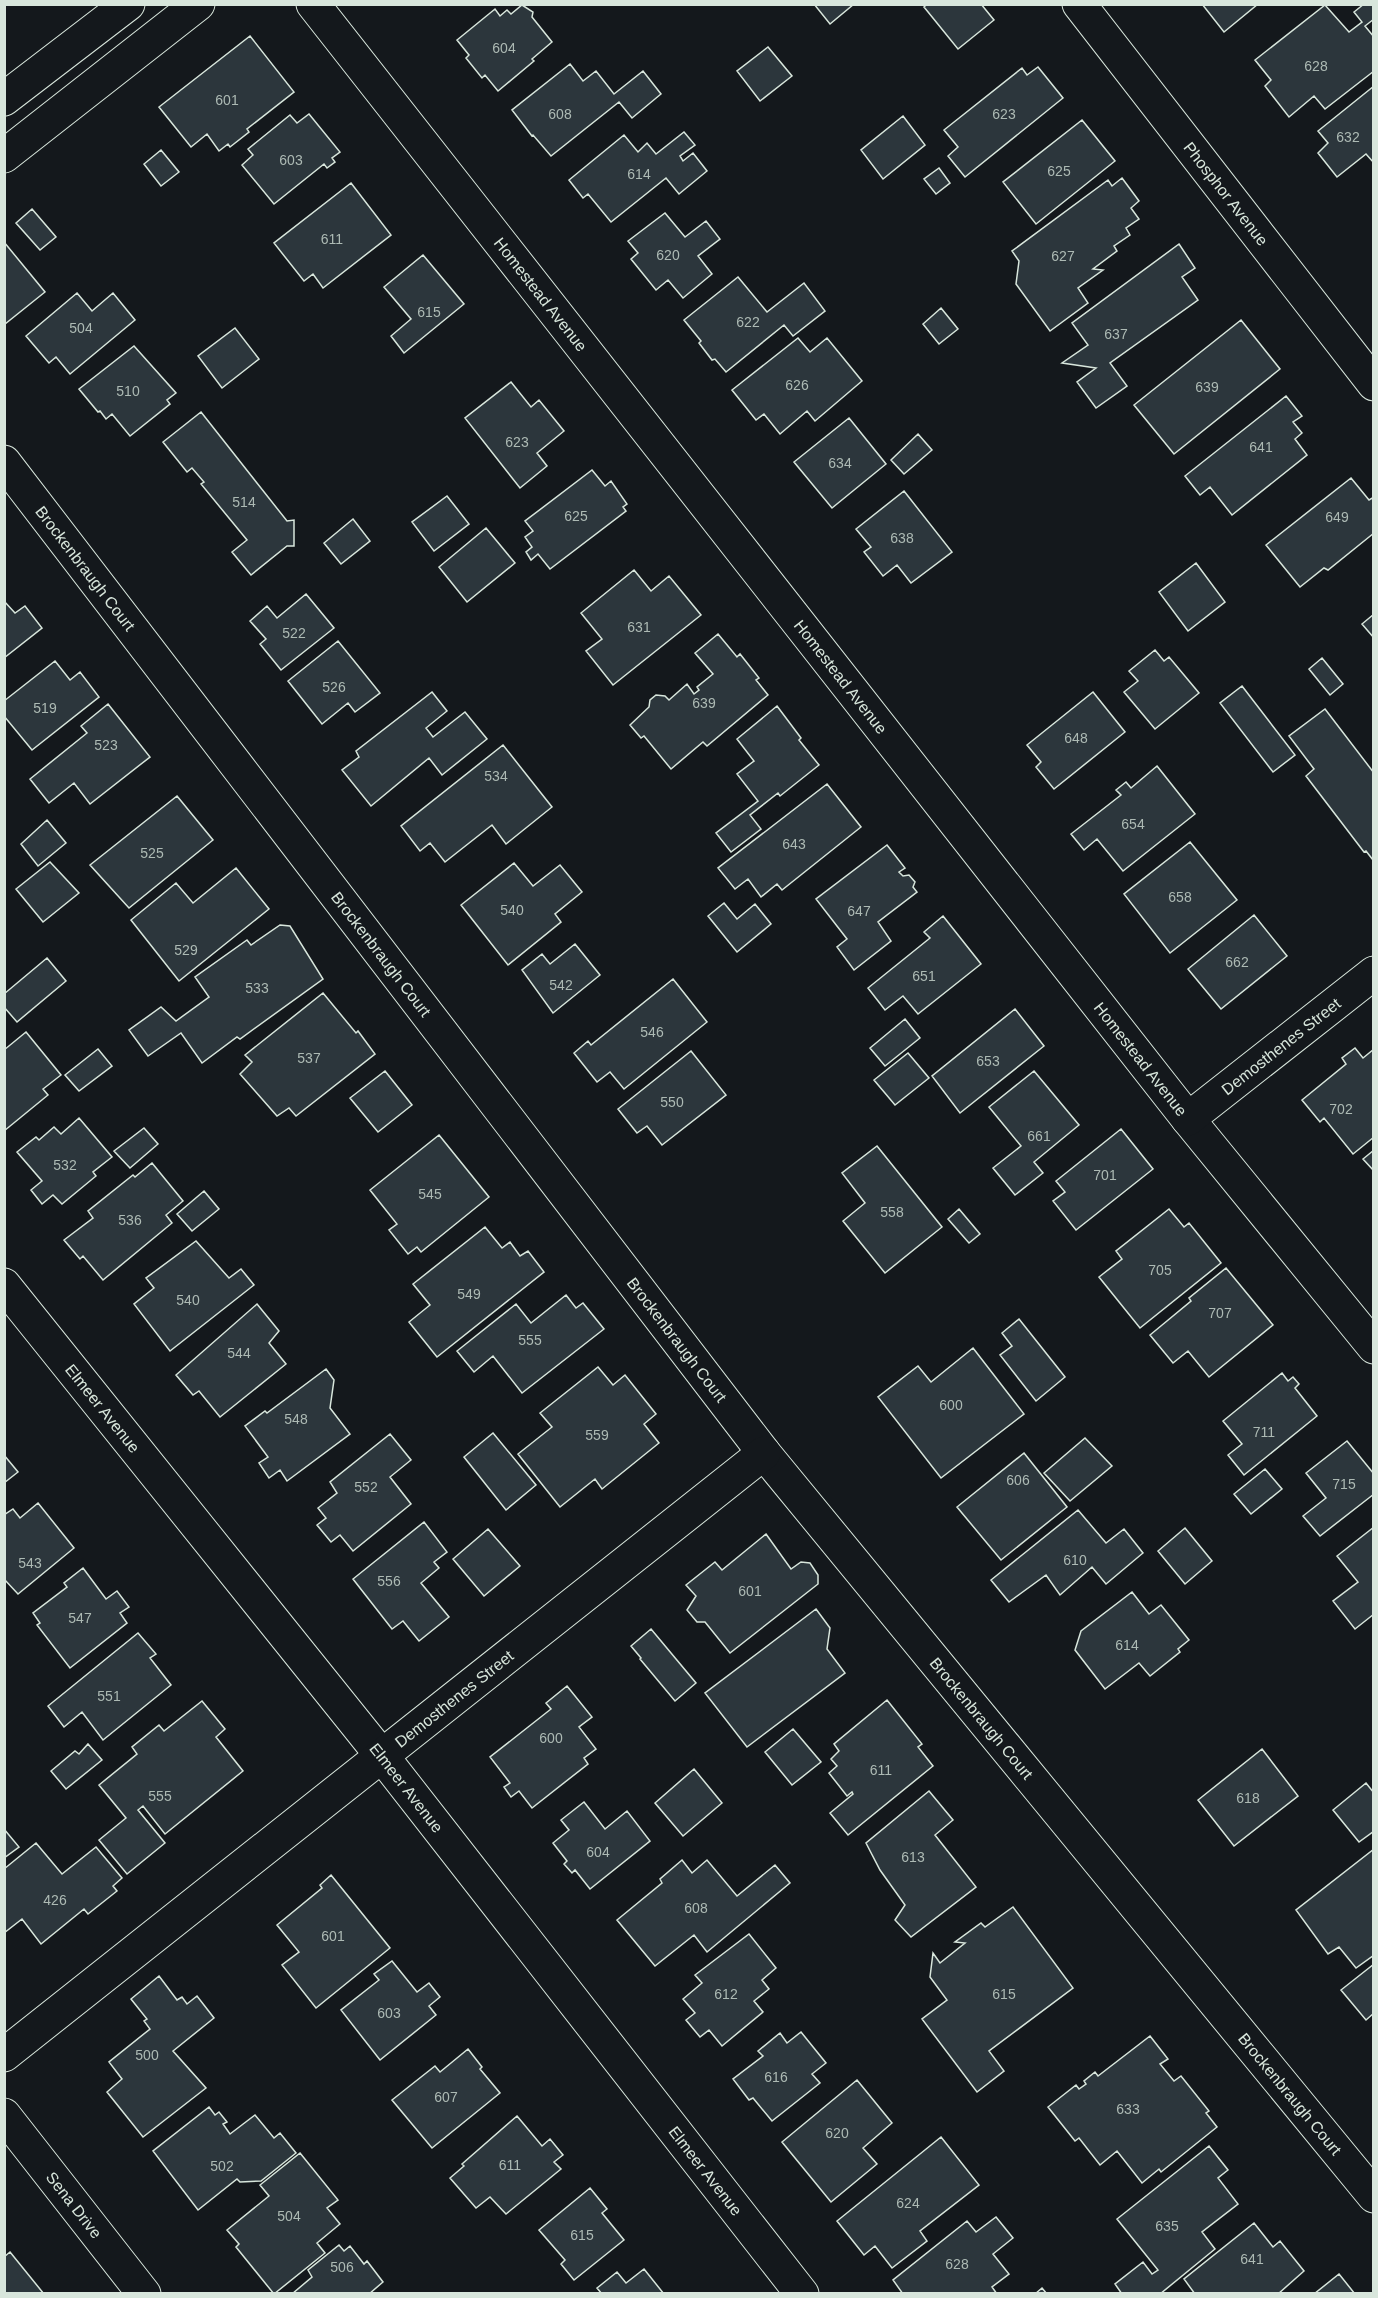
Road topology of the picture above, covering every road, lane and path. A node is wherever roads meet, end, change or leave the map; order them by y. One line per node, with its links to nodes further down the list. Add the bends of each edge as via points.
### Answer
1 (128, 4): 5 (main road)
2 (198, 4): 6 (main road)
3 (313, 4): 10 (main road, Homestead Avenue)
4 (1079, 4): 7 (main road, Phosphor Avenue)
5 (4, 99)
6 (4, 156)
7 (1374, 384)
8 (4, 462): 13 (main road, Brockenbraugh Court)
9 (1374, 973): 10 (main road, Demosthenes Street)
10 (1188, 1119): 12 (main road, Homestead Avenue)
11 (4, 1286): 14 (main road, Elmeer Avenue)
12 (1374, 1347)
13 (764, 1454): 14 (main road, Demosthenes Street); 17 (main road, Brockenbraugh Court)
14 (382, 1756): 15 (main road, Demosthenes Street); 19 (main road, Elmeer Avenue)
15 (4, 2055)
16 (4, 2115): 18 (main road, Sena Drive)
17 (1374, 2196)
18 (144, 2294)
19 (802, 2294)

